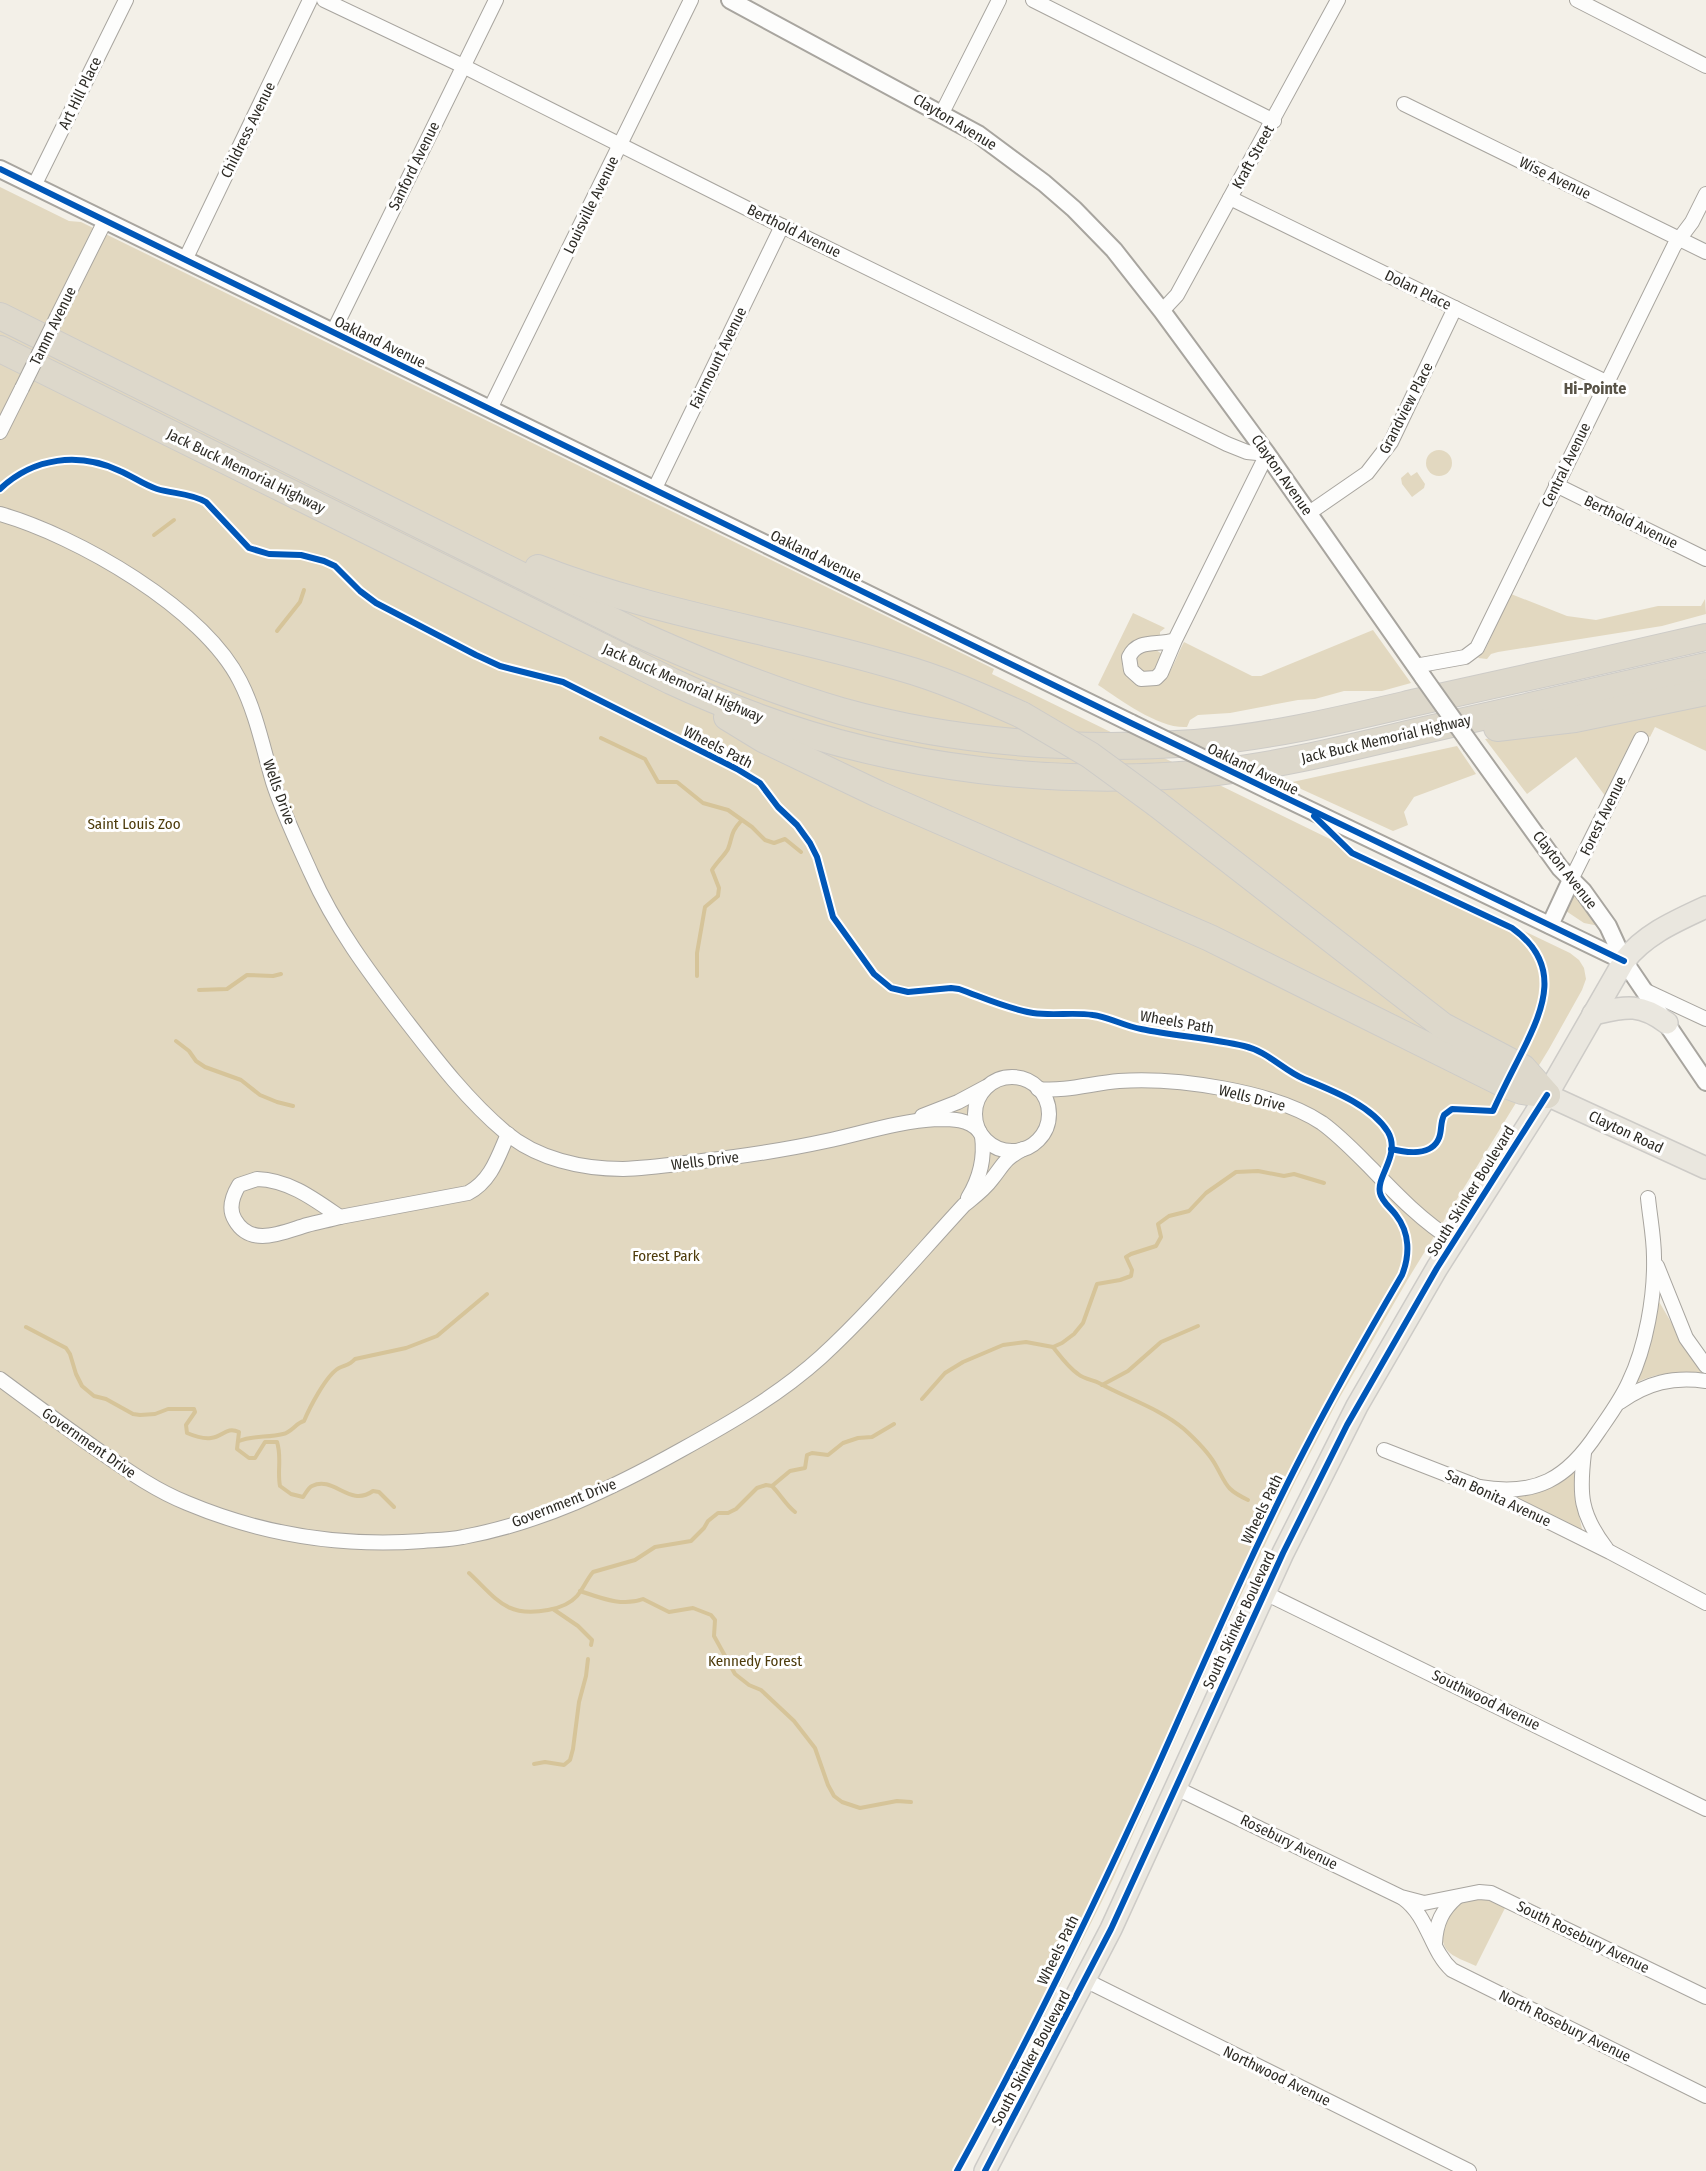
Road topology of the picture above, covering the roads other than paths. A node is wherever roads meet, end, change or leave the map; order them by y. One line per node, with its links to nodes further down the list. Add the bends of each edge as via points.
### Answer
1 (126, 0): 19 (street, Art Hill Place)
2 (310, 0): 26 (street, Childress Avenue)
3 (324, 0): 12 (street, Berthold Avenue)
4 (496, 0): 12 (street, Sanford Avenue)
5 (691, 0): 17 (street, Louisville Avenue)
6 (730, 0): 11 (street, Clayton Avenue)
7 (999, 0): 15 (street)
8 (1033, 0): 16 (street)
9 (1338, 0): 16 (street, Kraft Street)
10 (1577, 0): 13 (street)
11 (756, 6): 15 (street, Clayton Avenue)
12 (463, 66): 17 (street, Berthold Avenue); 30 (street, Sanford Avenue)
13 (1706, 66)
14 (1404, 104): 24 (street, Wise Avenue)
15 (942, 113): 28 (street, Clayton Avenue, via 1011,157 1074,209 1114,250)
16 (1274, 121): 21 (street, Kraft Street)
17 (621, 145): 23 (street, Berthold Avenue); 33 (street, Louisville Avenue)
18 (0, 169): 19 (street, Oakland Avenue)
19 (34, 186): 22 (street, Oakland Avenue)
20 (1706, 194): 24 (street, Central Avenue, via 1692,222)
21 (1230, 198): 27 (street, Dolan Place); 28 (street, Kraft Street, via 1177,295)
22 (105, 221): 26 (street, Oakland Avenue); 34 (street, Tamm Avenue, bridge)
23 (782, 225): 35 (street, Berthold Avenue, via 1227,444); 37 (street, Fairmount Avenue)
24 (1678, 238): 25 (street, Wise Avenue); 32 (street, Central Avenue)
25 (1706, 252)
26 (185, 260): 30 (street, Oakland Avenue)
27 (1455, 308): 32 (street, Dolan Place); 38 (street, Grandview Place, via 1380,458 1367,473)
28 (1162, 311): 35 (street, Clayton Avenue)
29 (0, 316): 40 (highway, Jack Buck Memorial Highway)
30 (333, 332): 33 (street, Oakland Avenue)
31 (0, 349): 48 (highway, Jack Buck Memorial Highway)
32 (1606, 382): 36 (street, Central Avenue)
33 (490, 409): 37 (street, Oakland Avenue)
34 (0, 432)
35 (1267, 454): 38 (street, Clayton Avenue); 44 (street)
36 (1556, 485): 41 (street, Berthold Avenue); 47 (street, Central Avenue, via 1477,648 1465,657)
37 (654, 490): 54 (street, Oakland Avenue, bridge)
38 (1309, 513): 47 (street, Clayton Avenue)
39 (0, 514): 65 (street, Wells Drive, via 52,532 101,558 161,598 213,643 247,695 275,786 315,881 343,934 436,1060)
40 (408, 520): 45 (highway, Jack Buck Memorial Highway, via 641,635 761,685 833,708 971,737 1053,745 1230,739 1317,724); 63 (highway, bridge, via 452,533 589,587 899,667 1022,715 1090,755 1443,1026 1522,1068)
41 (1706, 559)
42 (1706, 623): 45 (highway)
43 (1706, 637): 45 (highway, Jack Buck Memorial Highway)
44 (1175, 640)
45 (1652, 650)
46 (1706, 666): 50 (highway, Jack Buck Memorial Highway)
47 (1419, 671): 52 (street, Clayton Avenue, bridge)
48 (671, 681): 50 (highway, Jack Buck Memorial Highway, via 752,715 834,741 918,760 1004,772 1139,776 1216,772 1306,758); 63 (highway, via 763,739 837,775 1170,920 1506,1086)
49 (1706, 692): 50 (highway, via 1575,719)
50 (1410, 734)
51 (1641, 739): 52 (street, Forest Avenue)
52 (1571, 880): 54 (street, Forest Avenue); 55 (street, Clayton Avenue, via 1608,926)
53 (1706, 907): 55 (main road, South Skinker Boulevard, via 1653,934)
54 (1550, 925): 55 (street, Oakland Avenue)
55 (1624, 961): 56 (street, Clayton Avenue); 57 (main road, South Skinker Boulevard)
56 (1644, 990): 58 (street); 59 (street, Clayton Avenue)
57 (1593, 1014): 59 (main road, via 1636,1007); 63 (main road, South Skinker Boulevard)
58 (1706, 1019)
59 (1667, 1023): 60 (street, Clayton Avenue)
60 (1706, 1082)
61 (987, 1087): 62 (street, via 996,1081 1018,1078); 64 (street, Wells Drive); 66 (street, via 975,1113)
62 (1038, 1089): 67 (street, via 1047,1105 1047,1123 1038,1139); 72 (street, Wells Drive, via 1141,1081 1212,1088 1275,1101 1321,1122 1422,1218)
63 (1547, 1095): 68 (main road, Clayton Road); 72 (main road, South Skinker Boulevard)
64 (906, 1122): 65 (street, Wells Drive, via 749,1155 622,1169 566,1162); 66 (street, Wells Drive, via 957,1120 971,1124)
65 (507, 1134): 71 (street, via 486,1181 468,1193)
66 (980, 1134): 67 (street, via 997,1148); 70 (street, Government Drive, via 983,1156)
67 (1023, 1149): 70 (street, Government Drive, via 1005,1160 992,1180)
68 (1706, 1168)
69 (1648, 1198): 73 (street)
70 (964, 1205): 75 (street, Government Drive, via 820,1358 741,1417 566,1506 460,1538 374,1543 318,1539 267,1530 209,1512 135,1476)
71 (340, 1217): 71 (street, via 268,1236 250,1235 235,1221 232,1199 244,1182 273,1180 296,1189)
72 (1454, 1241): 82 (main road, South Skinker Boulevard, via 1357,1406)
73 (1654, 1258): 74 (street, via 1686,1338); 77 (street, via 1640,1356)
74 (1706, 1366)
75 (0, 1379)
76 (1706, 1381): 77 (street, via 1674,1379 1653,1384)
77 (1616, 1405): 79 (street)
78 (1384, 1450): 80 (street, San Bonita Avenue)
79 (1584, 1453): 80 (street, via 1537,1486 1501,1491); 81 (street, San Bonita Avenue, via 1583,1504 1596,1534)
80 (1479, 1487): 81 (street, San Bonita Avenue)
81 (1610, 1552): 83 (street, San Bonita Avenue)
82 (1265, 1593): 84 (main road, South Skinker Boulevard); 85 (street, Southwood Avenue)
83 (1706, 1603)
84 (1176, 1788): 86 (street, Rosebury Avenue); 89 (main road, South Skinker Boulevard)
85 (1706, 1809)
86 (1401, 1897): 87 (street, South Rosebury Avenue, via 1424,1903); 88 (street, North Rosebury Avenue, via 1418,1913)
87 (1457, 1897): 88 (street, via 1439,1918); 90 (street, South Rosebury Avenue, via 1479,1892 1504,1898)
88 (1435, 1945): 91 (street, North Rosebury Avenue, via 1452,1970)
89 (1085, 1980): 92 (main road, South Skinker Boulevard); 93 (street, Northwood Avenue)
90 (1706, 1997)
91 (1706, 2096)
92 (987, 2170)
93 (1469, 2171)

